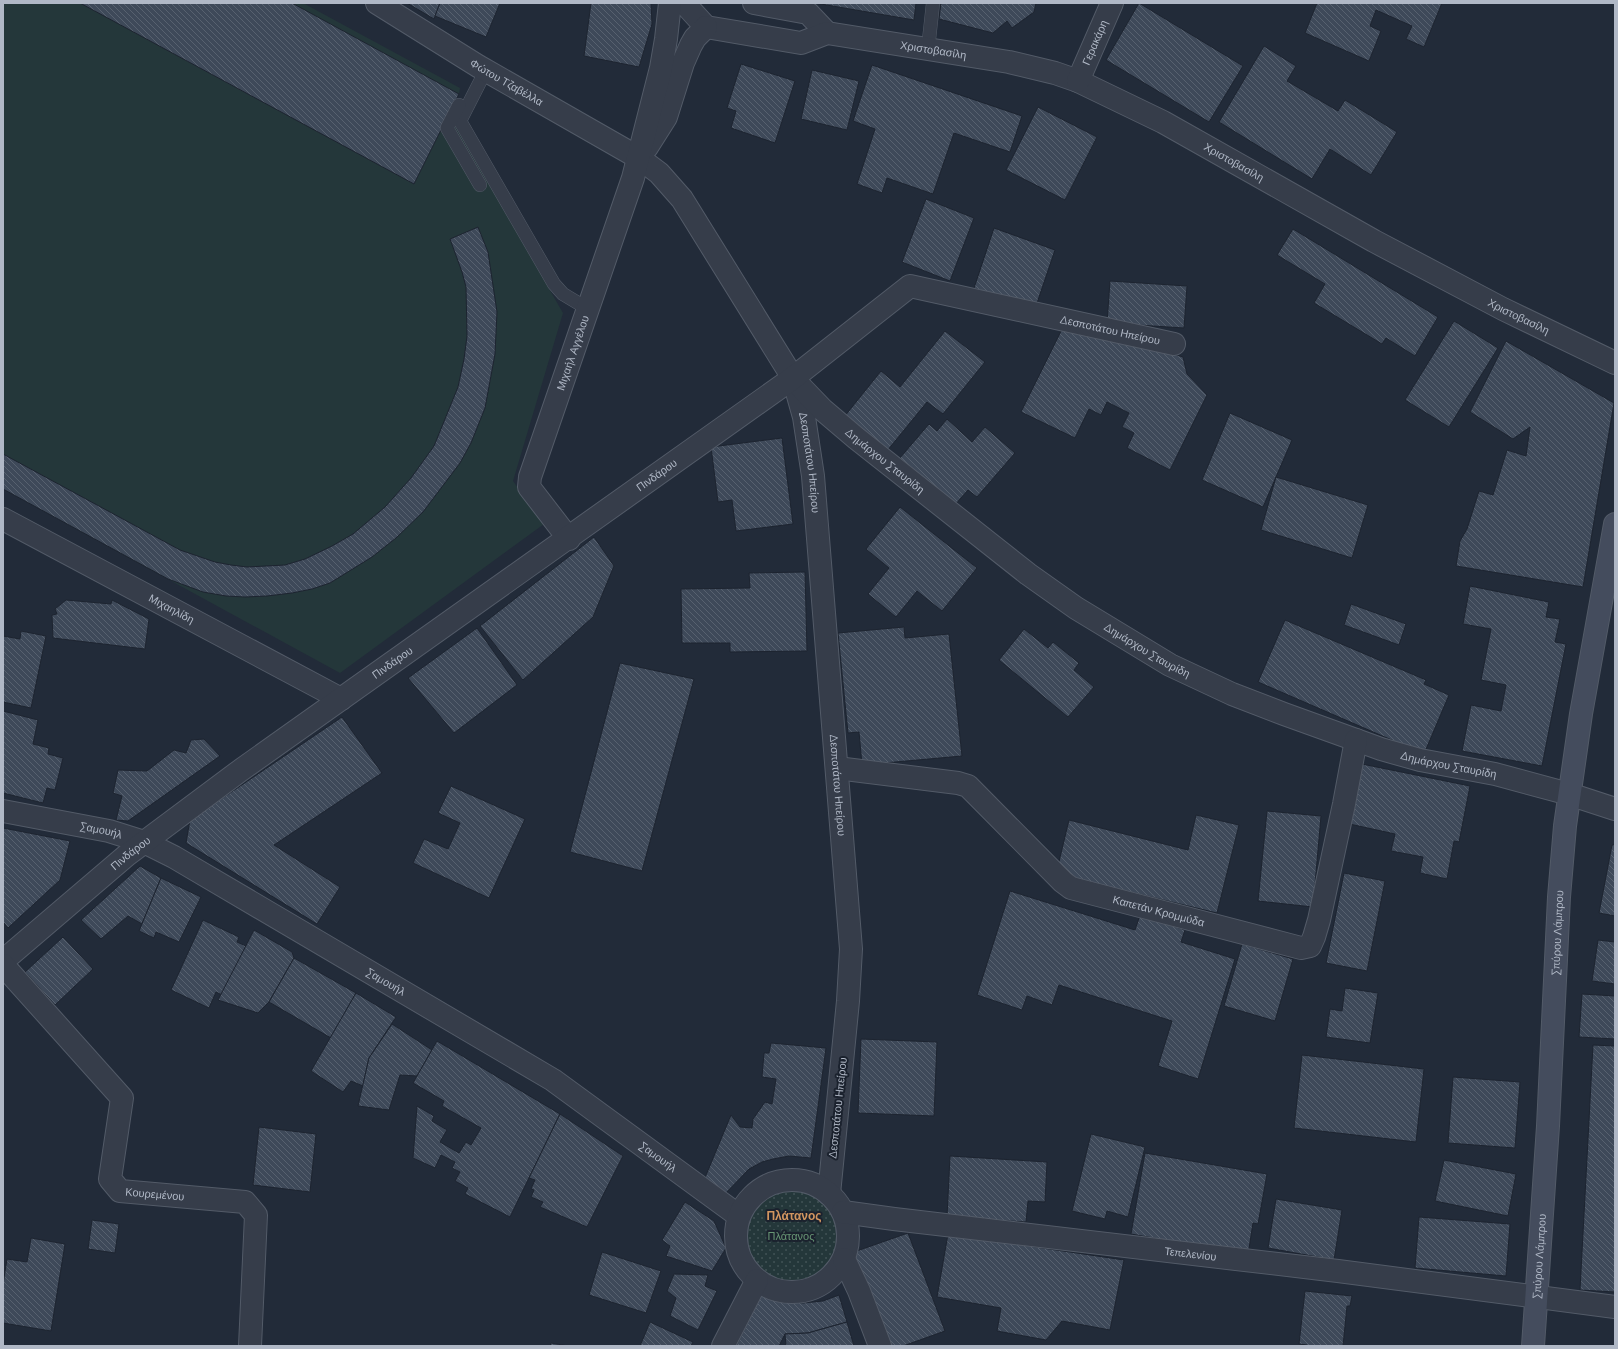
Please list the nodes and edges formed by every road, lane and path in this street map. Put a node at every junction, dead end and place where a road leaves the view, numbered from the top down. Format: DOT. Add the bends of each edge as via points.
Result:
graph roads {
  1 [pos="376,3"];
  2 [pos="670,3"];
  3 [pos="684,3"];
  4 [pos="754,3"];
  5 [pos="932,3"];
  6 [pos="1112,3"];
  7 [pos="706,27"];
  8 [pos="827,33"];
  9 [pos="928,48"];
  10 [pos="482,68"];
  11 [pos="1078,81"];
  12 [pos="639,158"];
  13 [pos="480,185"];
  14 [pos="588,309"];
  15 [pos="1174,344"];
  16 [pos="1615,362"];
  17 [pos="793,378"];
  18 [pos="3,519"];
  19 [pos="1615,524"];
  20 [pos="569,538"];
  21 [pos="341,699"];
  22 [pos="1356,740"];
  23 [pos="837,768"];
  24 [pos="1569,794"];
  25 [pos="1615,809"];
  26 [pos="3,811"];
  27 [pos="144,842"];
  28 [pos="3,960"];
  29 [pos="3,965"];
  30 [pos="829,1194"];
  31 [pos="843,1212"];
  32 [pos="739,1216"];
  33 [pos="844,1259"];
  34 [pos="757,1280"];
  35 [pos="1538,1297"];
  36 [pos="1615,1307"];
  37 [pos="250,1346"];
  38 [pos="723,1346"];
  39 [pos="880,1346"];
  40 [pos="1534,1346"];
  1 -- 10 [label="street, Φώτου Τζαβέλλα"];
  2 -- 12 [label="street, Μιχαήλ Αγγέλου" via="661,68"];
  3 -- 7 [label="street"];
  4 -- 8 [label="street" via="808,12"];
  5 -- 9 [label="lane"];
  6 -- 11 [label="street, Γερακάρη"];
  7 -- 8 [label="street, Χριστοβασίλη" via="801,43"];
  7 -- 12 [label="street, Μιχαήλ Αγγέλου" via="695,38 683,63 666,117"];
  8 -- 9 [label="street, Χριστοβασίλη"];
  9 -- 11 [label="street, Χριστοβασίλη" via="1032,67"];
  10 -- 12 [label="street, Φώτου Τζαβέλλα"];
  10 -- 13 [label="lane" via="447,128"];
  10 -- 14 [label="lane" via="460,121 554,284 563,294"];
  11 -- 16 [label="street, Χριστοβασίλη" via="1163,122 1374,241 1503,309"];
  12 -- 14 [label="street, Μιχαήλ Αγγέλου"];
  12 -- 17 [label="street, Δεσποτάτου Ηπείρου" via="659,173 682,199"];
  14 -- 20 [label="street, Μιχαήλ Αγγέλου" via="530,477 529,487"];
  15 -- 17 [label="street, Δεσποτάτου Ηπείρου" via="910,286"];
  17 -- 20 [label="street, Πινδάρου"];
  17 -- 22 [label="street, Δημάρχου Σταυρίδη" via="823,410 856,438 997,551 1076,608 1189,674 1232,694"];
  17 -- 23 [label="street, Δεσποτάτου Ηπείρου" via="804,417 813,476"];
  18 -- 21 [label="street, Μιχαηλίδη"];
  19 -- 24 [label="main road, Σπύρου Λάμπρου"];
  20 -- 21 [label="street, Πινδάρου"];
  21 -- 27 [label="street, Πινδάρου"];
  22 -- 23 [label="street, Καπετάν Κρομμύδα" via="1319,920 1310,946 1301,948 1071,888 968,786"];
  22 -- 24 [label="street, Δημάρχου Σταυρίδη" via="1405,756 1495,774"];
  23 -- 30 [label="street, Δεσποτάτου Ηπείρου" via="851,949"];
  24 -- 25 [label="street, Δημάρχου Σταυρίδη"];
  24 -- 35 [label="main road, Σπύρου Λάμπρου" via="1560,897"];
  26 -- 27 [label="street, Σαμουήλ" via="109,831"];
  27 -- 28 [label="street, Πινδάρου"];
  27 -- 32 [label="street, Σαμουήλ" via="174,857 552,1080"];
  29 -- 37 [label="street, Κουρεμένου" via="122,1098 110,1179 120,1191 246,1202 256,1215"];
  30 -- 31 [label="street"];
  30 -- 32 [label="street" via="810,1182 789,1179 778,1181 749,1198"];
  31 -- 33 [label="street" via="848,1226"];
  31 -- 35 [label="street, Τεπελενίου"];
  32 -- 34 [label="street" via="736,1230 738,1252"];
  33 -- 34 [label="street" via="830,1277 811,1289 788,1292 777,1290"];
  33 -- 39 [label="street"];
  34 -- 38 [label="street"];
  35 -- 36 [label="street, Τεπελενίου"];
  35 -- 40 [label="main road, Σπύρου Λάμπρου"];
}
